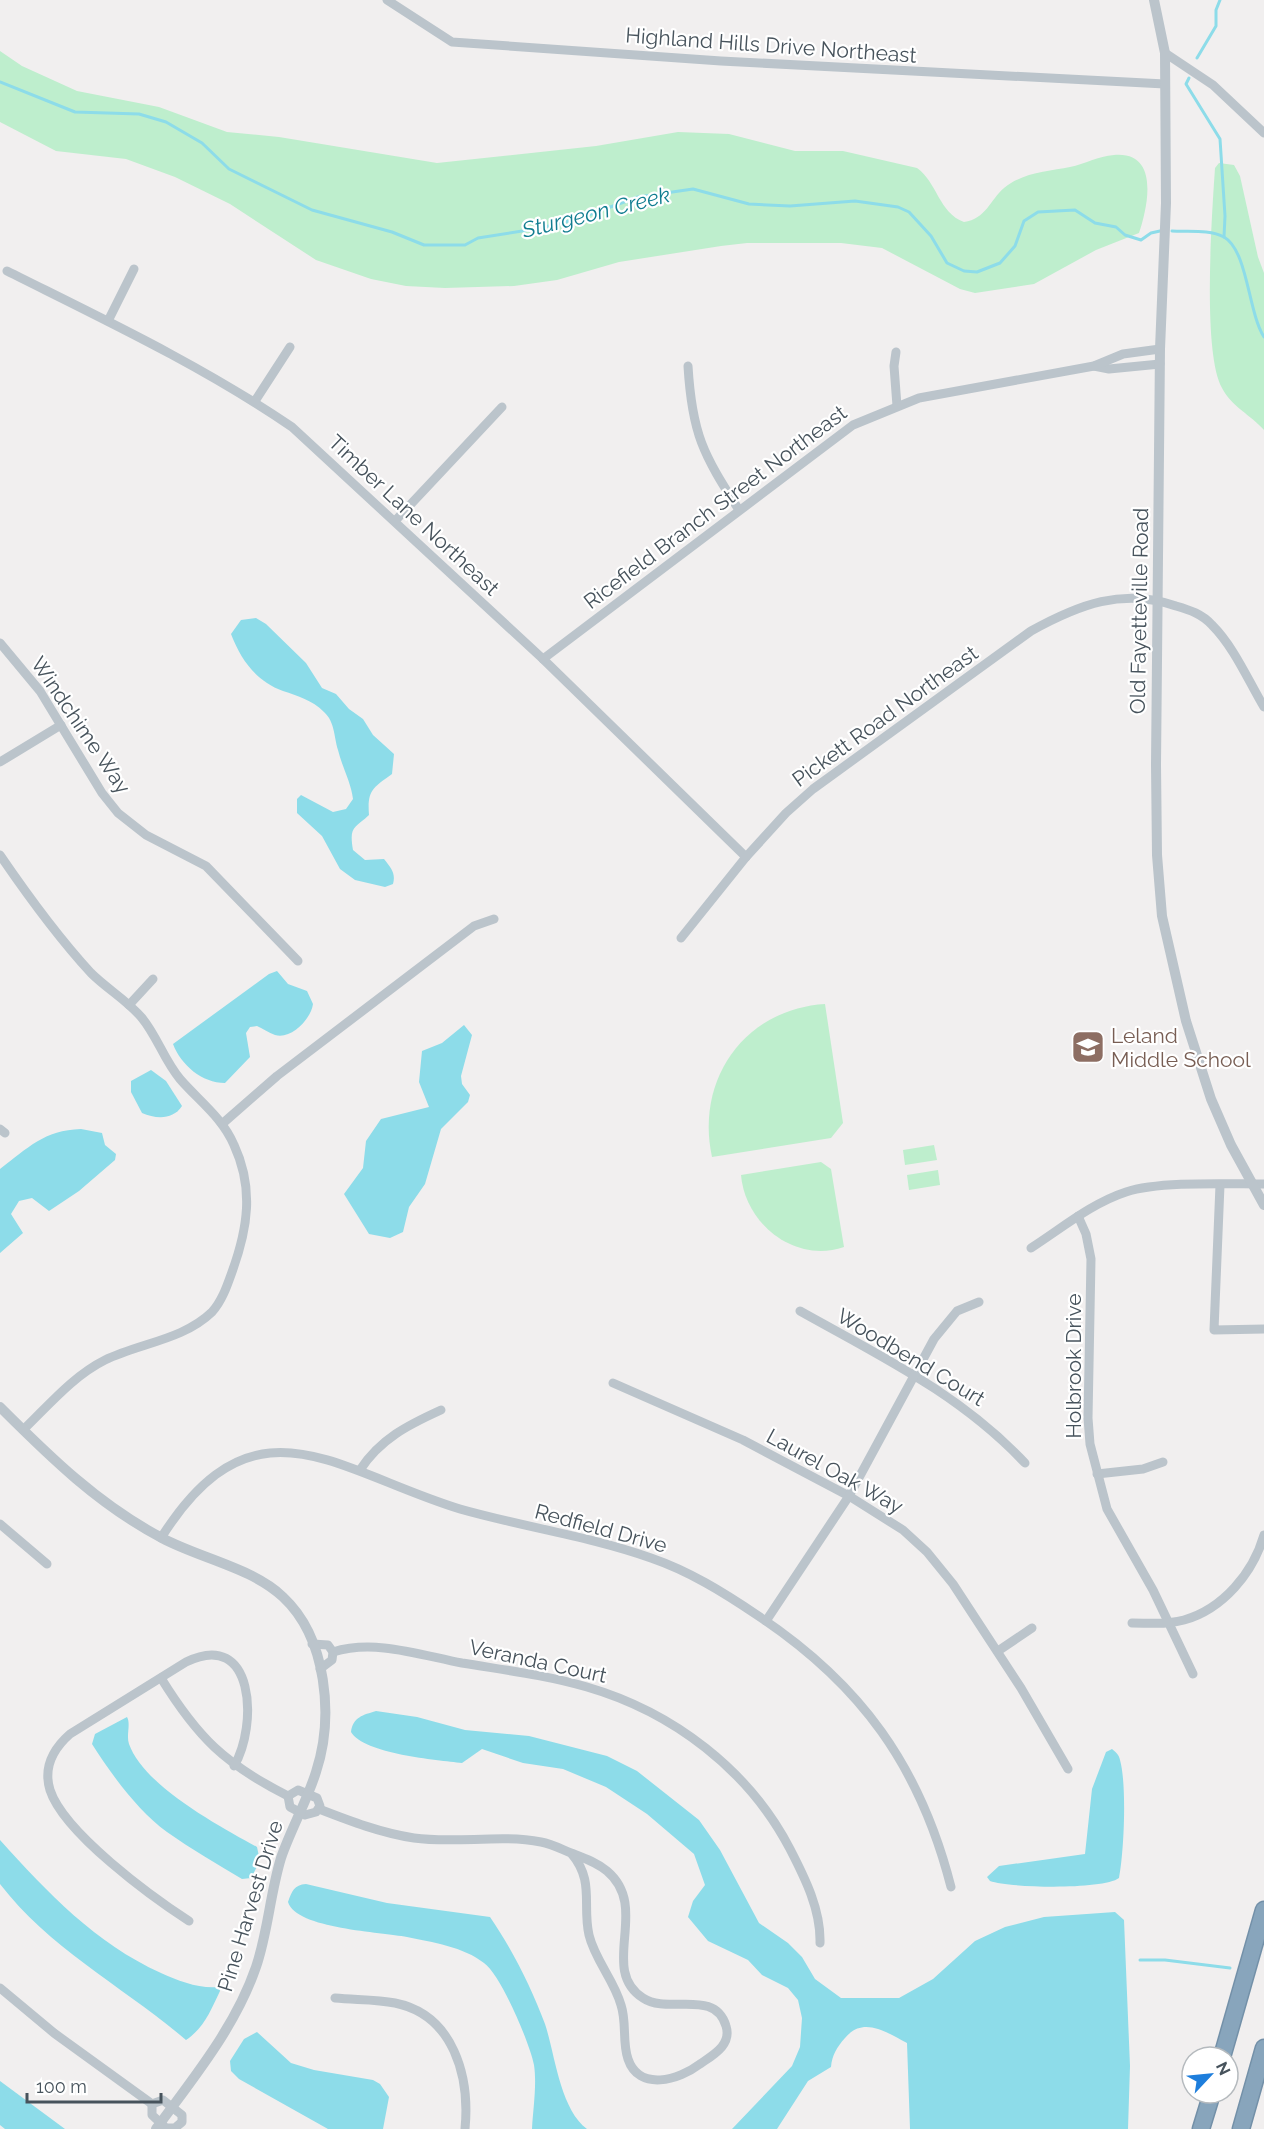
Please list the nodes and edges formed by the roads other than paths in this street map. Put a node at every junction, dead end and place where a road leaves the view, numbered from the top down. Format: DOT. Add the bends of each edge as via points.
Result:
graph roads {
  1 [pos="387,0"];
  2 [pos="1154,0"];
  3 [pos="1165,53"];
  4 [pos="1165,84"];
  5 [pos="1264,133"];
  6 [pos="134,269"];
  7 [pos="7,271"];
  8 [pos="108,321"];
  9 [pos="290,346"];
  10 [pos="1160,349"];
  11 [pos="896,352"];
  12 [pos="1160,364"];
  13 [pos="687,366"];
  14 [pos="1094,366"];
  15 [pos="255,401"];
  16 [pos="897,406"];
  17 [pos="502,407"];
  18 [pos="739,510"];
  19 [pos="395,521"];
  20 [pos="1158,599"];
  21 [pos="0,643"];
  22 [pos="543,659"];
  23 [pos="1264,707"];
  24 [pos="61,725"];
  25 [pos="0,762"];
  26 [pos="0,855"];
  27 [pos="746,856"];
  28 [pos="494,919"];
  29 [pos="681,938"];
  30 [pos="298,961"];
  31 [pos="153,979"];
  32 [pos="129,1005"];
  33 [pos="222,1124"];
  34 [pos="1252,1184"];
  35 [pos="1264,1184"];
  36 [pos="1220,1185"];
  37 [pos="1264,1205"];
  38 [pos="1078,1216"];
  39 [pos="1031,1248"];
  40 [pos="979,1302"];
  41 [pos="800,1311"];
  42 [pos="1264,1329"];
  43 [pos="914,1374"];
  44 [pos="614,1383"];
  45 [pos="0,1407"];
  46 [pos="441,1410"];
  47 [pos="23,1430"];
  48 [pos="1163,1462"];
  49 [pos="1025,1463"];
  50 [pos="360,1470"];
  51 [pos="1097,1474"];
  52 [pos="849,1496"];
  53 [pos="0,1524"];
  54 [pos="1264,1535"];
  55 [pos="161,1538"];
  56 [pos="47,1564"];
  57 [pos="766,1621"];
  58 [pos="1132,1623"];
  59 [pos="1170,1623"];
  60 [pos="1032,1628"];
  61 [pos="312,1644"];
  62 [pos="998,1651"];
  63 [pos="333,1652"];
  64 [pos="320,1669"];
  65 [pos="1193,1674"];
  66 [pos="161,1678"];
  67 [pos="234,1766"];
  68 [pos="1068,1768"];
  69 [pos="308,1792"];
  70 [pos="288,1796"];
  71 [pos="319,1809"];
  72 [pos="299,1814"];
  73 [pos="572,1853"];
  74 [pos="951,1887"];
  75 [pos="1264,1910"];
  76 [pos="189,1920"];
  77 [pos="820,1943"];
  78 [pos="0,1988"];
  79 [pos="335,1998"];
  80 [pos="1225,2045"];
  81 [pos="1264,2048"];
  82 [pos="152,2104"];
  83 [pos="1208,2105"];
  84 [pos="173,2106"];
  85 [pos="158,2126"];
  86 [pos="184,2127"];
  87 [pos="465,2129"];
  88 [pos="1201,2129"];
  89 [pos="1241,2129"];
  1 -- 4 [label="street, Highland Hills Drive Northeast" via="452,42 733,62"];
  2 -- 3 [label="street, Old Fayetteville Road"];
  3 -- 4 [label="street, Old Fayetteville Road"];
  3 -- 5 [label="street" via="1213,85"];
  4 -- 10 [label="street, Old Fayetteville Road" via="1166,203"];
  6 -- 8 [label="street"];
  7 -- 8 [label="street, Timber Lane Northeast"];
  8 -- 15 [label="street, Timber Lane Northeast"];
  9 -- 15 [label="street"];
  10 -- 12 [label="street, Old Fayetteville Road"];
  10 -- 14 [label="street, Ricefield Branch Street Northeast" via="1123,354"];
  11 -- 16 [label="street"];
  12 -- 14 [label="street, Ricefield Branch Street Northeast" via="1109,369"];
  12 -- 20 [label="street, Old Fayetteville Road"];
  13 -- 18 [label="street" via="693,422 700,444"];
  14 -- 16 [label="street, Ricefield Branch Street Northeast" via="952,391"];
  15 -- 19 [label="street, Timber Lane Northeast" via="292,427"];
  16 -- 18 [label="street, Ricefield Branch Street Northeast" via="834,436"];
  17 -- 19 [label="street"];
  18 -- 22 [label="street, Ricefield Branch Street Northeast"];
  19 -- 22 [label="street, Timber Lane Northeast"];
  20 -- 23 [label="street, Pickett Road Northeast" via="1192,611 1212,624"];
  20 -- 27 [label="street, Pickett Road Northeast" via="1139,596 1103,601 1056,617 1031,631 813,789"];
  20 -- 34 [label="street, Old Fayetteville Road" via="1157,855 1162,916 1199,1065 1227,1138"];
  21 -- 24 [label="street, Windchime Way" via="29,675"];
  22 -- 27 [label="street, Timber Lane Northeast"];
  24 -- 25 [label="street"];
  24 -- 30 [label="street, Windchime Way" via="118,813 146,835 206,866"];
  26 -- 32 [label="street" via="17,883 86,967"];
  27 -- 29 [label="street, Pickett Road Northeast"];
  28 -- 33 [label="street" via="474,926 277,1076"];
  31 -- 32 [label="street"];
  32 -- 33 [label="street" via="149,1027 180,1079"];
  33 -- 47 [label="street" via="243,1170 248,1209 242,1245 219,1303 183,1331 115,1356 87,1371"];
  34 -- 35 [label="street"];
  34 -- 36 [label="street"];
  34 -- 37 [label="street, Old Fayetteville Road"];
  36 -- 38 [label="street" via="1145,1187 1125,1192"];
  36 -- 42 [label="street" via="1214,1330"];
  38 -- 39 [label="street"];
  38 -- 51 [label="street, Holbrook Drive" via="1091,1258 1088,1418"];
  40 -- 43 [label="street" via="963,1307 950,1318"];
  41 -- 43 [label="street, Woodbend Court"];
  43 -- 49 [label="street, Woodbend Court" via="978,1417"];
  43 -- 52 [label="street"];
  44 -- 52 [label="street, Laurel Oak Way" via="711,1424"];
  45 -- 47 [label="street, Pine Harvest Drive"];
  46 -- 50 [label="street" via="386,1439"];
  47 -- 55 [label="street, Pine Harvest Drive" via="86,1488"];
  48 -- 51 [label="street" via="1143,1469"];
  50 -- 55 [label="street, Redfield Drive" via="303,1453 281,1452 244,1460 198,1489"];
  50 -- 57 [label="street, Redfield Drive" via="479,1514 652,1558 709,1584"];
  51 -- 59 [label="street, Holbrook Drive" via="1107,1509"];
  52 -- 57 [label="street"];
  52 -- 62 [label="street, Laurel Oak Way" via="903,1530 927,1552"];
  53 -- 56 [label="street"];
  54 -- 59 [label="street" via="1258,1556 1229,1593 1186,1620"];
  55 -- 61 [label="street, Pine Harvest Drive" via="267,1584 297,1613"];
  57 -- 74 [label="street, Redfield Drive" via="826,1668 882,1730 927,1812"];
  58 -- 59 [label="street"];
  59 -- 65 [label="street, Holbrook Drive"];
  60 -- 62 [label="street"];
  61 -- 63 [label="street" via="324,1643"];
  61 -- 64 [label="street, Pine Harvest Drive"];
  62 -- 68 [label="street, Laurel Oak Way"];
  63 -- 64 [label="street" via="332,1660"];
  63 -- 77 [label="street, Veranda Court" via="368,1645 557,1680 617,1697 673,1724 725,1764 772,1819 805,1880 819,1923"];
  64 -- 69 [label="street, Pine Harvest Drive" via="324,1733"];
  66 -- 67 [label="street" via="194,1728"];
  66 -- 67 [label="street" via="200,1655 219,1656 236,1666 245,1685 249,1718 245,1743"];
  66 -- 76 [label="street" via="63,1740 50,1760 49,1782 59,1807 100,1852 146,1892"];
  67 -- 70 [label="street"];
  69 -- 70 [label="street" via="298,1790"];
  69 -- 71 [label="street" via="317,1798"];
  69 -- 72 [label="street, Pine Harvest Drive"];
  70 -- 72 [label="street" via="290,1808"];
  71 -- 72 [label="street" via="311,1815"];
  71 -- 73 [label="street" via="402,1836 447,1841 532,1841"];
  72 -- 84 [label="street, Pine Harvest Drive" via="282,1856 262,1947 244,1996 222,2036"];
  73 -- 73 [label="street" via="587,1883 591,1941 621,2004 630,2064 637,2074 653,2080 687,2073 723,2046 727,2030 723,2020 700,2004 660,2005 635,1992 624,1969 627,1910 621,1889 601,1867"];
  75 -- 80 [label="highway"];
  78 -- 82 [label="street" via="54,2033"];
  79 -- 87 [label="street" via="405,2006 424,2015 441,2030 454,2049 463,2074"];
  81 -- 89 [label="highway"];
  82 -- 84 [label="street" via="163,2100"];
  82 -- 85 [label="street"];
  83 -- 88 [label="highway"];
  84 -- 85 [label="street, Pine Harvest Drive"];
  84 -- 86 [label="street" via="182,2115"];
  85 -- 86 [label="street"];
}
